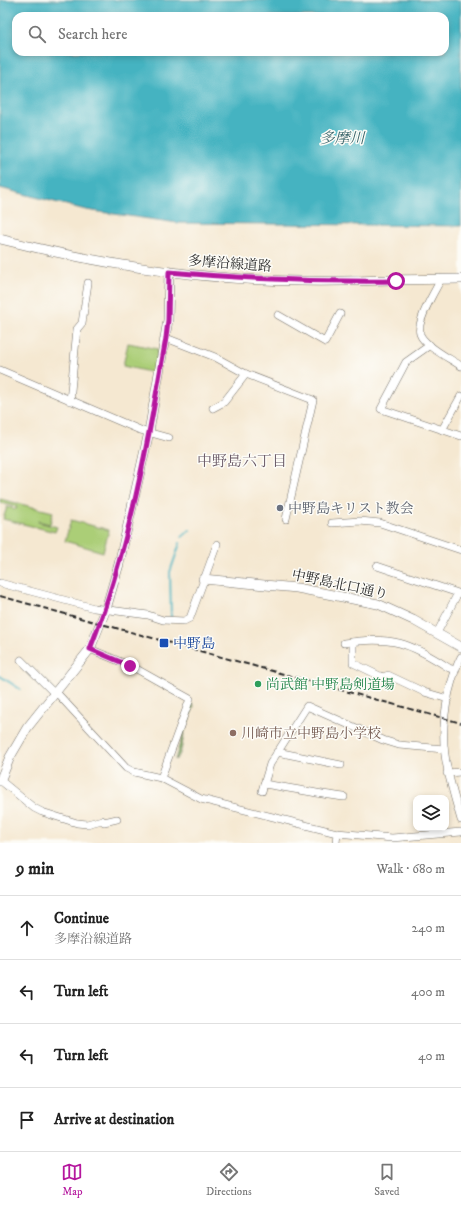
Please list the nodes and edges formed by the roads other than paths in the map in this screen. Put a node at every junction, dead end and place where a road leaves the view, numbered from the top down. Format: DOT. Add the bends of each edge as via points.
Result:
graph roads {
  1 [pos="0,239"];
  2 [pos="169,272"];
  3 [pos="441,279"];
  4 [pos="461,279"];
  5 [pos="88,283"];
  6 [pos="340,314"];
  7 [pos="278,315"];
  8 [pos="166,338"];
  9 [pos="430,345"];
  10 [pos="461,366"];
  11 [pos="0,370"];
  12 [pos="246,374"];
  13 [pos="461,396"];
  14 [pos="70,401"];
  15 [pos="213,408"];
  16 [pos="442,430"];
  17 [pos="149,432"];
  18 [pos="461,436"];
  19 [pos="169,438"];
  20 [pos="286,519"];
  21 [pos="332,523"];
  22 [pos="217,544"];
  23 [pos="461,550"];
  24 [pos="377,566"];
  25 [pos="203,579"];
  26 [pos="0,583"];
  27 [pos="106,609"];
  28 [pos="438,633"];
  29 [pos="353,642"];
  30 [pos="344,644"];
  31 [pos="461,647"];
  32 [pos="90,649"];
  33 [pos="461,657"];
  34 [pos="21,660"];
  35 [pos="455,670"];
  36 [pos="55,693"];
  37 [pos="448,699"];
  38 [pos="444,749"];
  39 [pos="277,752"];
  40 [pos="341,765"];
  41 [pos="447,772"];
  42 [pos="461,772"];
  43 [pos="161,778"];
  44 [pos="0,780"];
  45 [pos="344,797"];
  46 [pos="117,819"];
  47 [pos="461,820"];
  48 [pos="461,832"];
  49 [pos="337,833"];
  50 [pos="336,843"];
  1 -- 2 [label="street, 多摩沿線道路" via="74,257 143,270"];
  2 -- 3 [label="street, 多摩沿線道路" via="299,281"];
  2 -- 8 [label="street"];
  3 -- 4 [label="street, 多摩沿線道路"];
  3 -- 9 [label="street" via="419,327 420,335"];
  5 -- 14 [label="street" via="82,323 77,329"];
  6 -- 7 [label="street" via="325,342"];
  8 -- 12 [label="street" via="215,357"];
  8 -- 17 [label="street"];
  9 -- 10 [label="street"];
  9 -- 16 [label="street" via="403,366 381,409"];
  11 -- 14 [label="street"];
  12 -- 15 [label="street" via="224,402"];
  12 -- 20 [label="street" via="313,400"];
  13 -- 16 [label="street"];
  14 -- 17 [label="street"];
  16 -- 18 [label="street"];
  17 -- 19 [label="street"];
  17 -- 27 [label="street" via="119,564"];
  21 -- 23 [label="street" via="360,520 380,523"];
  22 -- 25 [label="street"];
  24 -- 28 [label="street" via="458,593"];
  25 -- 27 [label="street" via="190,618 184,621 163,620 148,615"];
  25 -- 28 [label="street, 中野島北口通り" via="297,588 378,604"];
  26 -- 27 [label="street"];
  27 -- 32 [label="street"];
  28 -- 31 [label="street, 中野島北口通り"];
  29 -- 30 [label="street"];
  29 -- 35 [label="street" via="377,640 406,645 425,652"];
  29 -- 37 [label="street" via="352,663 380,676 388,675 424,692"];
  32 -- 36 [label="street"];
  32 -- 43 [label="street" via="133,667 190,699"];
  33 -- 35 [label="street"];
  34 -- 36 [label="street"];
  35 -- 37 [label="street"];
  36 -- 43 [label="street" via="126,768"];
  36 -- 44 [label="street" via="17,742"];
  37 -- 38 [label="street" via="443,731"];
  38 -- 39 [label="street" via="383,740 307,706"];
  38 -- 41 [label="street"];
  39 -- 40 [label="street"];
  39 -- 45 [label="street" via="263,788 294,788 310,793"];
  41 -- 42 [label="street"];
  41 -- 47 [label="street"];
  43 -- 49 [label="street" via="201,800"];
  44 -- 46 [label="street" via="42,812 87,824"];
  48 -- 49 [label="street" via="392,838"];
  49 -- 50 [label="street"];
}
